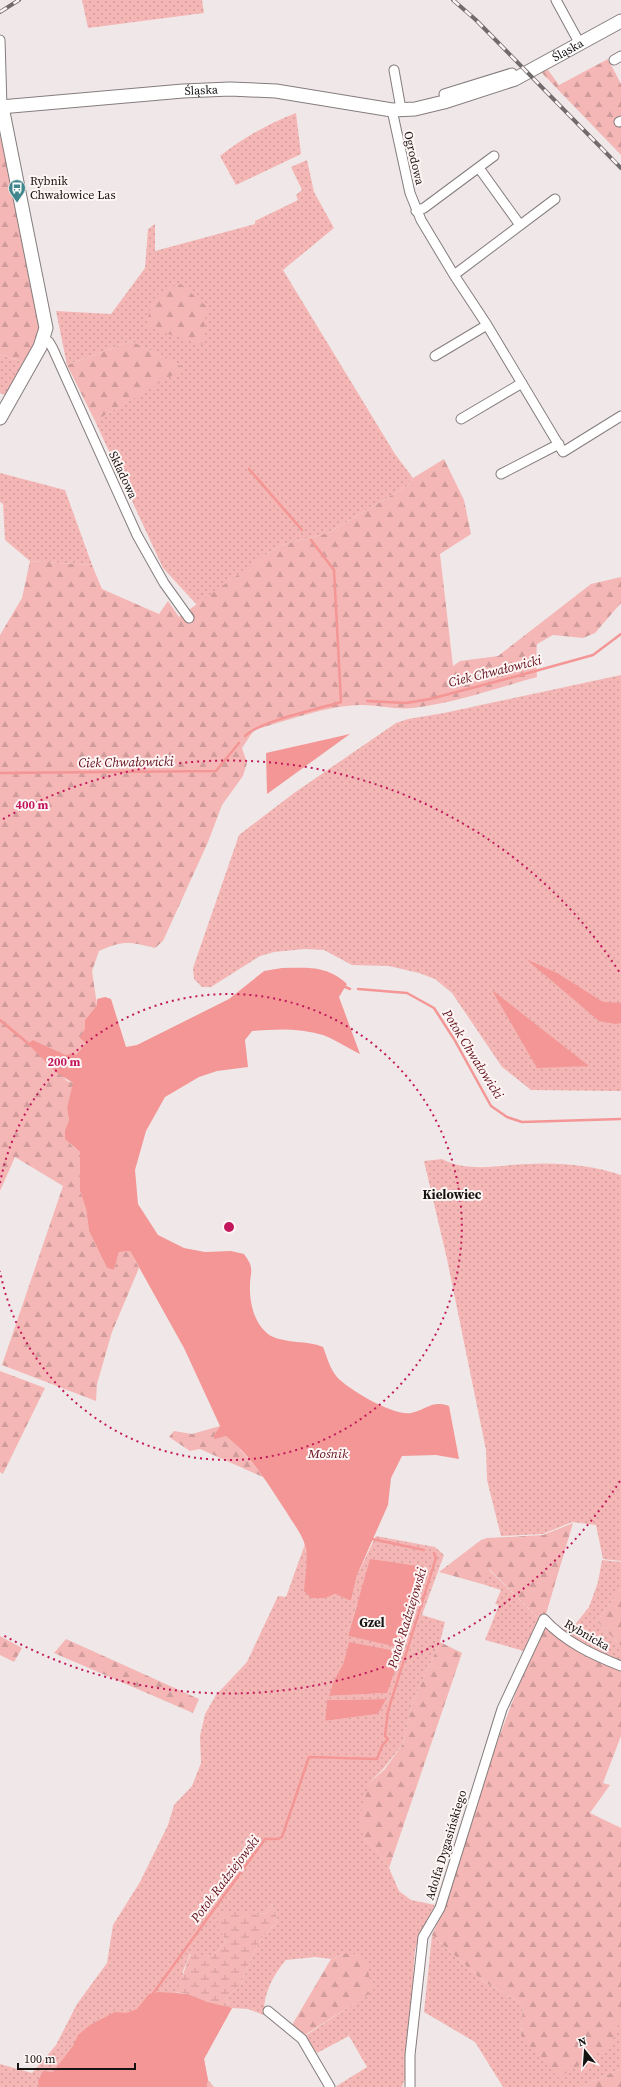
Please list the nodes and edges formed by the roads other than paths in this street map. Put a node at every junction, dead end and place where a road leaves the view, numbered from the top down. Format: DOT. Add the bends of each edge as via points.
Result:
graph roads {
  1 [pos="556,0"];
  2 [pos="621,21"];
  3 [pos="0,40"];
  4 [pos="580,44"];
  5 [pos="394,70"];
  6 [pos="515,79"];
  7 [pos="444,94"];
  8 [pos="1,107"];
  9 [pos="397,109"];
  10 [pos="494,156"];
  11 [pos="479,168"];
  12 [pos="555,199"];
  13 [pos="416,211"];
  14 [pos="520,224"];
  15 [pos="454,275"];
  16 [pos="487,325"];
  17 [pos="44,338"];
  18 [pos="435,356"];
  19 [pos="522,382"];
  20 [pos="621,416"];
  21 [pos="0,418"];
  22 [pos="461,419"];
  23 [pos="559,444"];
  24 [pos="502,474"];
  25 [pos="189,618"];
  26 [pos="544,1619"];
  27 [pos="621,1666"];
  28 [pos="268,2011"];
  29 [pos="330,2087"];
  30 [pos="410,2087"];
  1 -- 4 [label="street"];
  2 -- 4 [label="street, Śląska"];
  3 -- 8 [label="street"];
  4 -- 6 [label="street, Śląska"];
  5 -- 9 [label="street"];
  6 -- 7 [label="street" via="512,73"];
  6 -- 9 [label="street, Śląska" via="436,105"];
  8 -- 9 [label="street, Śląska" via="177,91 235,89 276,91"];
  8 -- 17 [label="street" via="44,314"];
  9 -- 13 [label="street, Ogrodowa" via="407,182"];
  10 -- 11 [label="street"];
  11 -- 13 [label="street" via="424,208"];
  11 -- 14 [label="street"];
  12 -- 14 [label="street"];
  13 -- 15 [label="street, Ogrodowa"];
  14 -- 15 [label="street"];
  15 -- 16 [label="street, Ogrodowa"];
  16 -- 18 [label="street"];
  16 -- 19 [label="street, Ogrodowa"];
  17 -- 21 [label="street"];
  17 -- 25 [label="street, Składowa" via="53,349 153,566"];
  19 -- 22 [label="street"];
  19 -- 23 [label="street, Ogrodowa"];
  20 -- 23 [label="street" via="563,452"];
  23 -- 24 [label="street"];
  26 -- 27 [label="street, Rybnicka" via="564,1638 600,1658"];
  26 -- 30 [label="street, Adolfa Dygasińskiego" via="502,1709 440,1908 423,1937 410,2055"];
  28 -- 29 [label="street" via="302,2039"];
}
